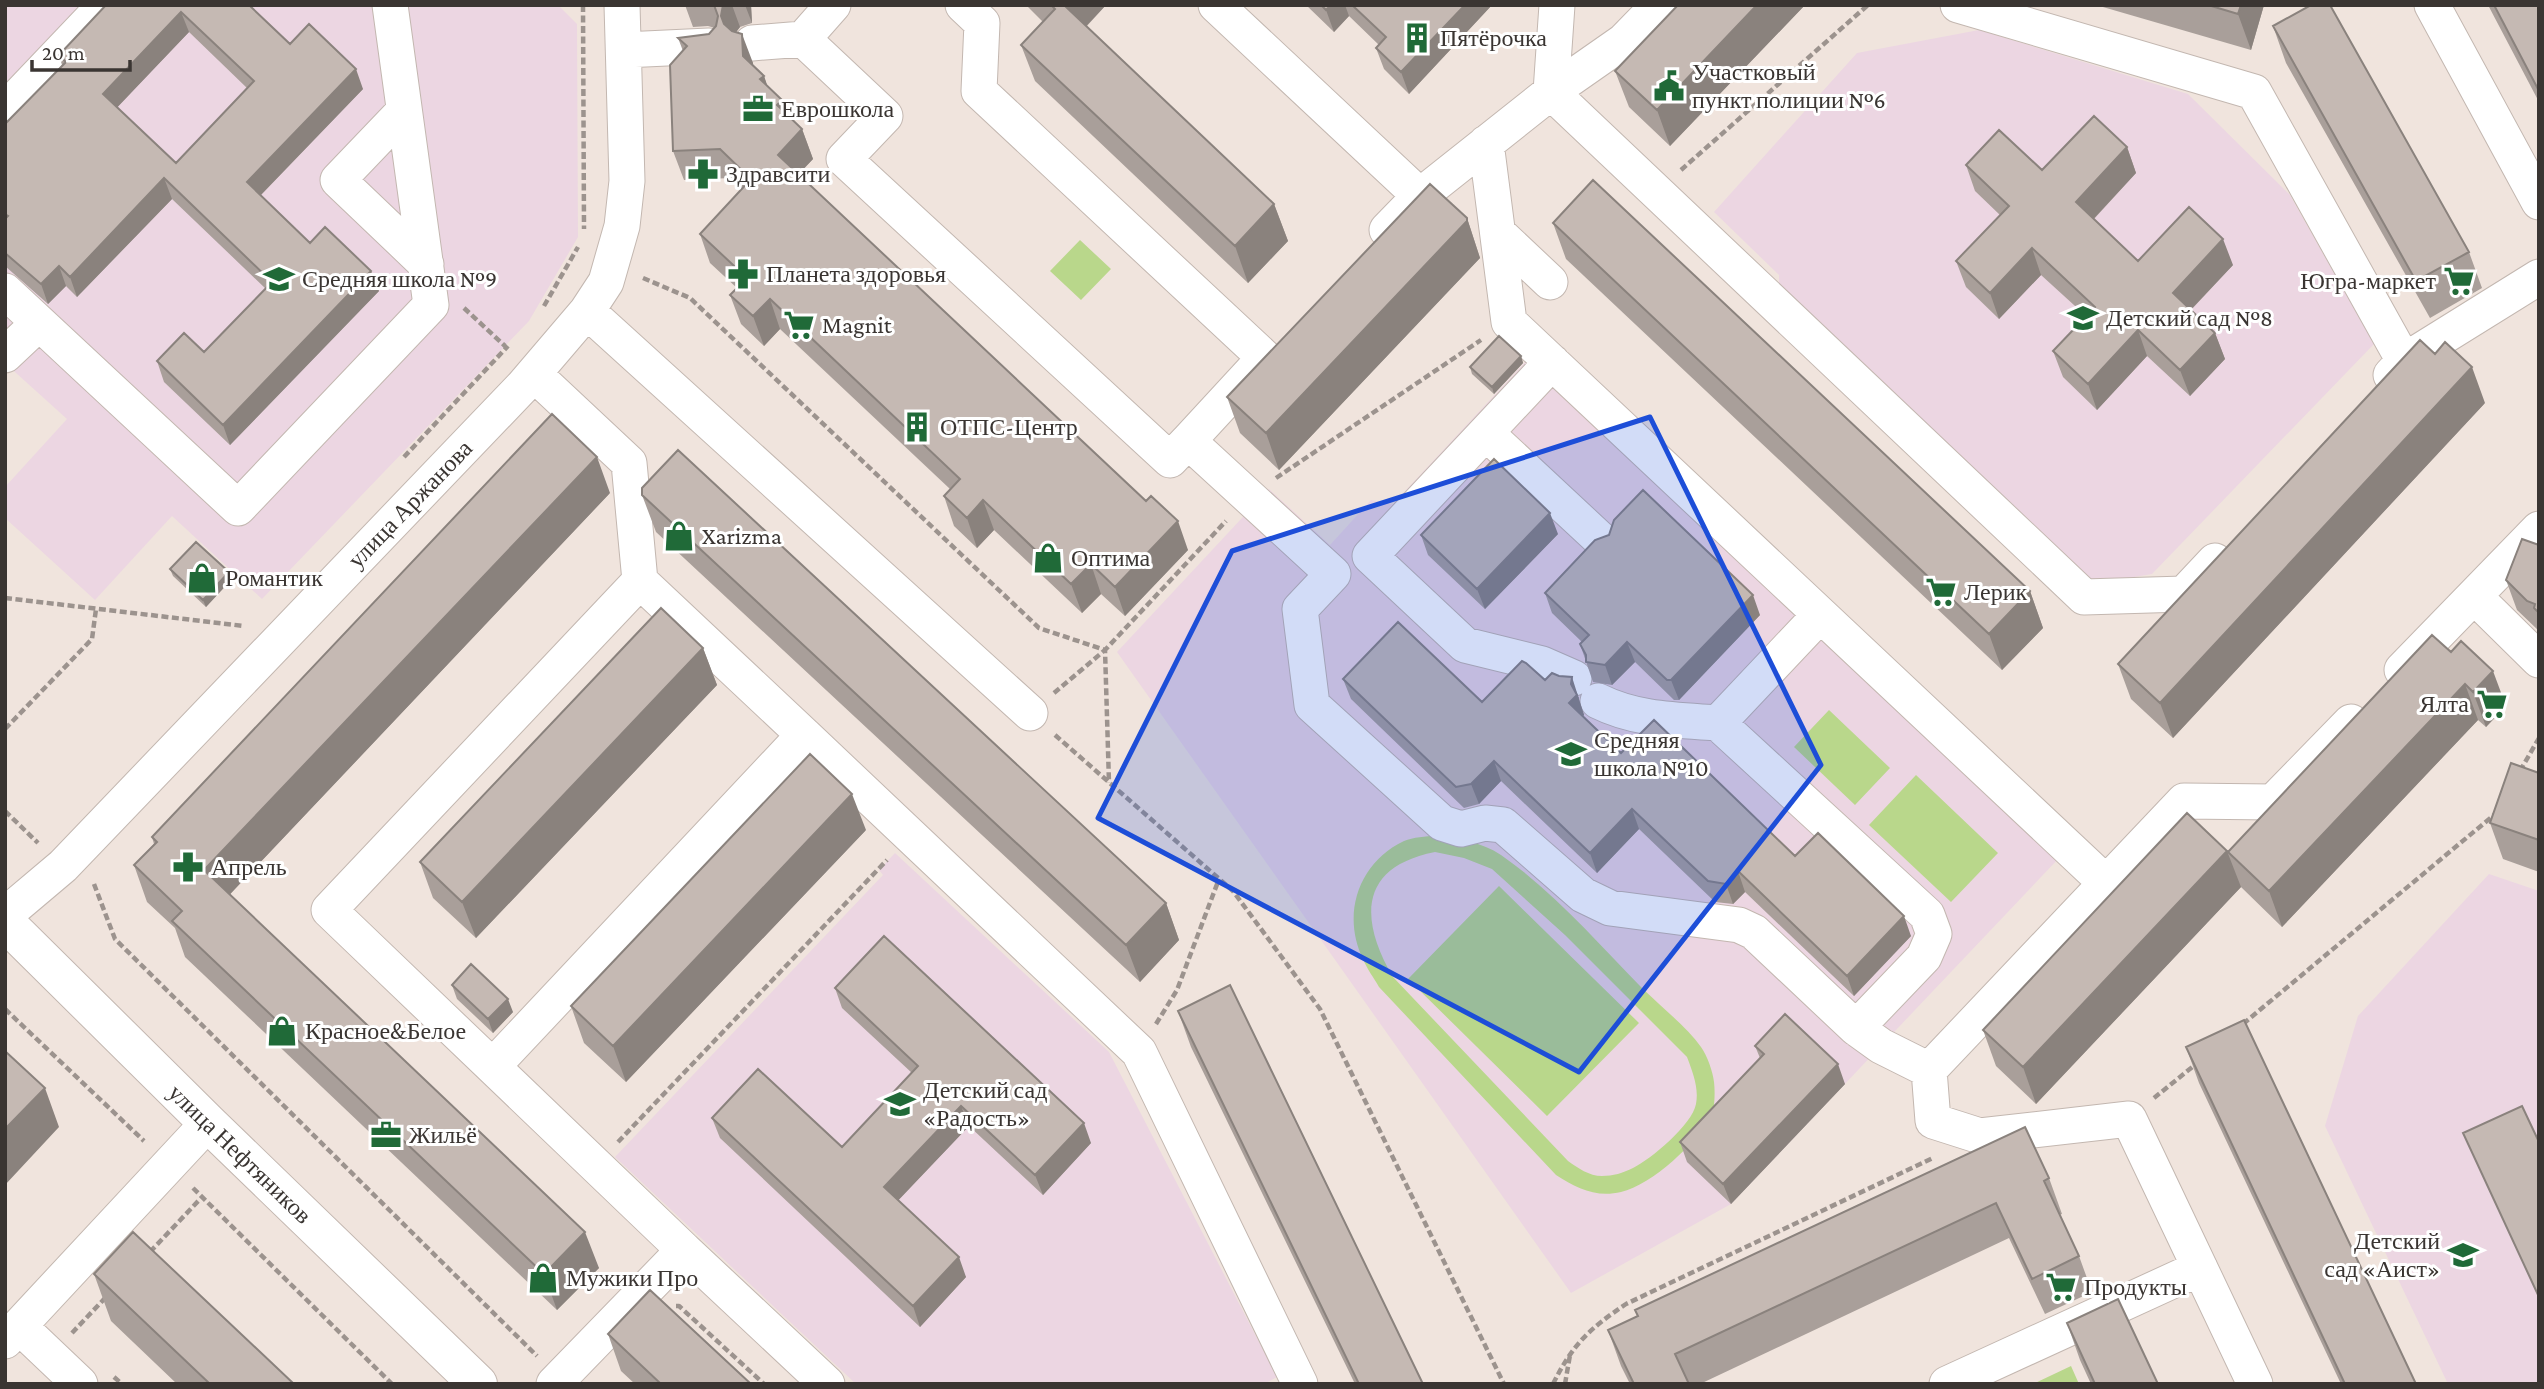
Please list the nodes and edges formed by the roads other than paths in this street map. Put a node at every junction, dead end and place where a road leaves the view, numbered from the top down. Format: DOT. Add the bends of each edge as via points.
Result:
graph roads {
  1 [pos="106,5"];
  2 [pos="390,5"];
  3 [pos="622,5"];
  4 [pos="833,5"];
  5 [pos="963,5"];
  6 [pos="1216,5"];
  7 [pos="1557,5"];
  8 [pos="1659,5"];
  9 [pos="1958,5"];
  10 [pos="2432,5"];
  11 [pos="803,39"];
  12 [pos="752,43"];
  13 [pos="709,46"];
  14 [pos="624,50"];
  15 [pos="1551,92"];
  16 [pos="5,110"];
  17 [pos="404,111"];
  18 [pos="1486,143"];
  19 [pos="1419,196"];
  20 [pos="2539,202"];
  21 [pos="1498,233"];
  22 [pos="1362,257"];
  23 [pos="426,264"];
  24 [pos="2539,277"];
  25 [pos="1550,282"];
  26 [pos="5,291"];
  27 [pos="587,311"];
  28 [pos="39,323"];
  29 [pos="5,355"];
  30 [pos="2404,361"];
  31 [pos="1552,362"];
  32 [pos="534,373"];
  33 [pos="2366,401"];
  34 [pos="1486,433"];
  35 [pos="1188,441"];
  36 [pos="2539,529"];
  37 [pos="2241,533"];
  38 [pos="1602,541"];
  39 [pos="1370,556"];
  40 [pos="1333,574"];
  41 [pos="640,581"];
  42 [pos="2474,596"];
  43 [pos="1820,615"];
  44 [pos="2539,660"];
  45 [pos="1030,713"];
  46 [pos="1718,723"];
  47 [pos="804,735"];
  48 [pos="2106,883"];
  49 [pos="5,915"];
  50 [pos="5,922"];
  51 [pos="1856,1028"];
  52 [pos="493,1066"];
  53 [pos="1929,1070"];
  54 [pos="208,1123"];
  55 [pos="684,1250"];
  56 [pos="2200,1268"];
  57 [pos="12,1334"];
  58 [pos="557,1381"];
  59 [pos="80,1384"];
  60 [pos="478,1384"];
  61 [pos="827,1384"];
  62 [pos="1300,1384"];
  63 [pos="1947,1384"];
  64 [pos="2255,1384"];
  1 -- 16 [label="street"];
  2 -- 17 [label="street"];
  3 -- 14 [label="street, улица Аржанова"];
  4 -- 11 [label="street"];
  5 -- 35 [label="street" via="982,23 979,91 1275,348"];
  6 -- 19 [label="street"];
  7 -- 15 [label="street"];
  8 -- 15 [label="street" via="1624,41"];
  9 -- 30 [label="street" via="2254,92"];
  10 -- 20 [label="street"];
  11 -- 12 [label="street"];
  11 -- 35 [label="street" via="884,116 844,159 1170,460"];
  13 -- 14 [label="street"];
  14 -- 27 [label="street, улица Аржанова" via="627,181 622,226 606,282"];
  15 -- 18 [label="street"];
  15 -- 37 [label="street" via="2084,597 2184,594"];
  17 -- 23 [label="street"];
  17 -- 23 [label="street" via="338,180"];
  18 -- 19 [label="street"];
  18 -- 21 [label="street"];
  19 -- 22 [label="street"];
  21 -- 25 [label="street"];
  21 -- 31 [label="street" via="1509,321"];
  23 -- 28 [label="street" via="431,305 238,508"];
  24 -- 30 [label="street"];
  26 -- 28 [label="street"];
  27 -- 32 [label="street, улица Аржанова"];
  27 -- 45 [label="street"];
  28 -- 29 [label="street"];
  30 -- 33 [label="street"];
  31 -- 34 [label="street"];
  31 -- 43 [label="street"];
  32 -- 41 [label="street" via="629,463"];
  32 -- 49 [label="street, улица Аржанова" via="63,866"];
  34 -- 38 [label="street"];
  34 -- 39 [label="street"];
  35 -- 40 [label="street"];
  36 -- 42 [label="street"];
  39 -- 40 [label="street"];
  39 -- 46 [label="street" via="1465,645 1542,664 1619,711 1650,719"];
  40 -- 51 [label="street" via="1300,609 1312,705 1427,812 1442,823 1461,828 1503,825 1583,895 1610,908 1739,925 1754,932"];
  41 -- 47 [label="street"];
  41 -- 52 [label="street" via="329,910"];
  42 -- 44 [label="street"];
  42 -- 48 [label="street" via="2273,802 2184,801"];
  43 -- 46 [label="street"];
  43 -- 48 [label="street"];
  46 -- 51 [label="street" via="1927,915 1934,934 1924,957"];
  47 -- 52 [label="street"];
  47 -- 62 [label="street" via="1139,1052"];
  48 -- 53 [label="street"];
  50 -- 54 [label="main road, улица Нефтяников"];
  51 -- 53 [label="street"];
  52 -- 55 [label="street"];
  53 -- 56 [label="street" via="1933,1121 1980,1136 2129,1119"];
  54 -- 57 [label="street"];
  54 -- 60 [label="main road, улица Нефтяников"];
  55 -- 58 [label="street"];
  55 -- 61 [label="street"];
  56 -- 63 [label="street"];
  56 -- 64 [label="street"];
  57 -- 59 [label="street"];
}
